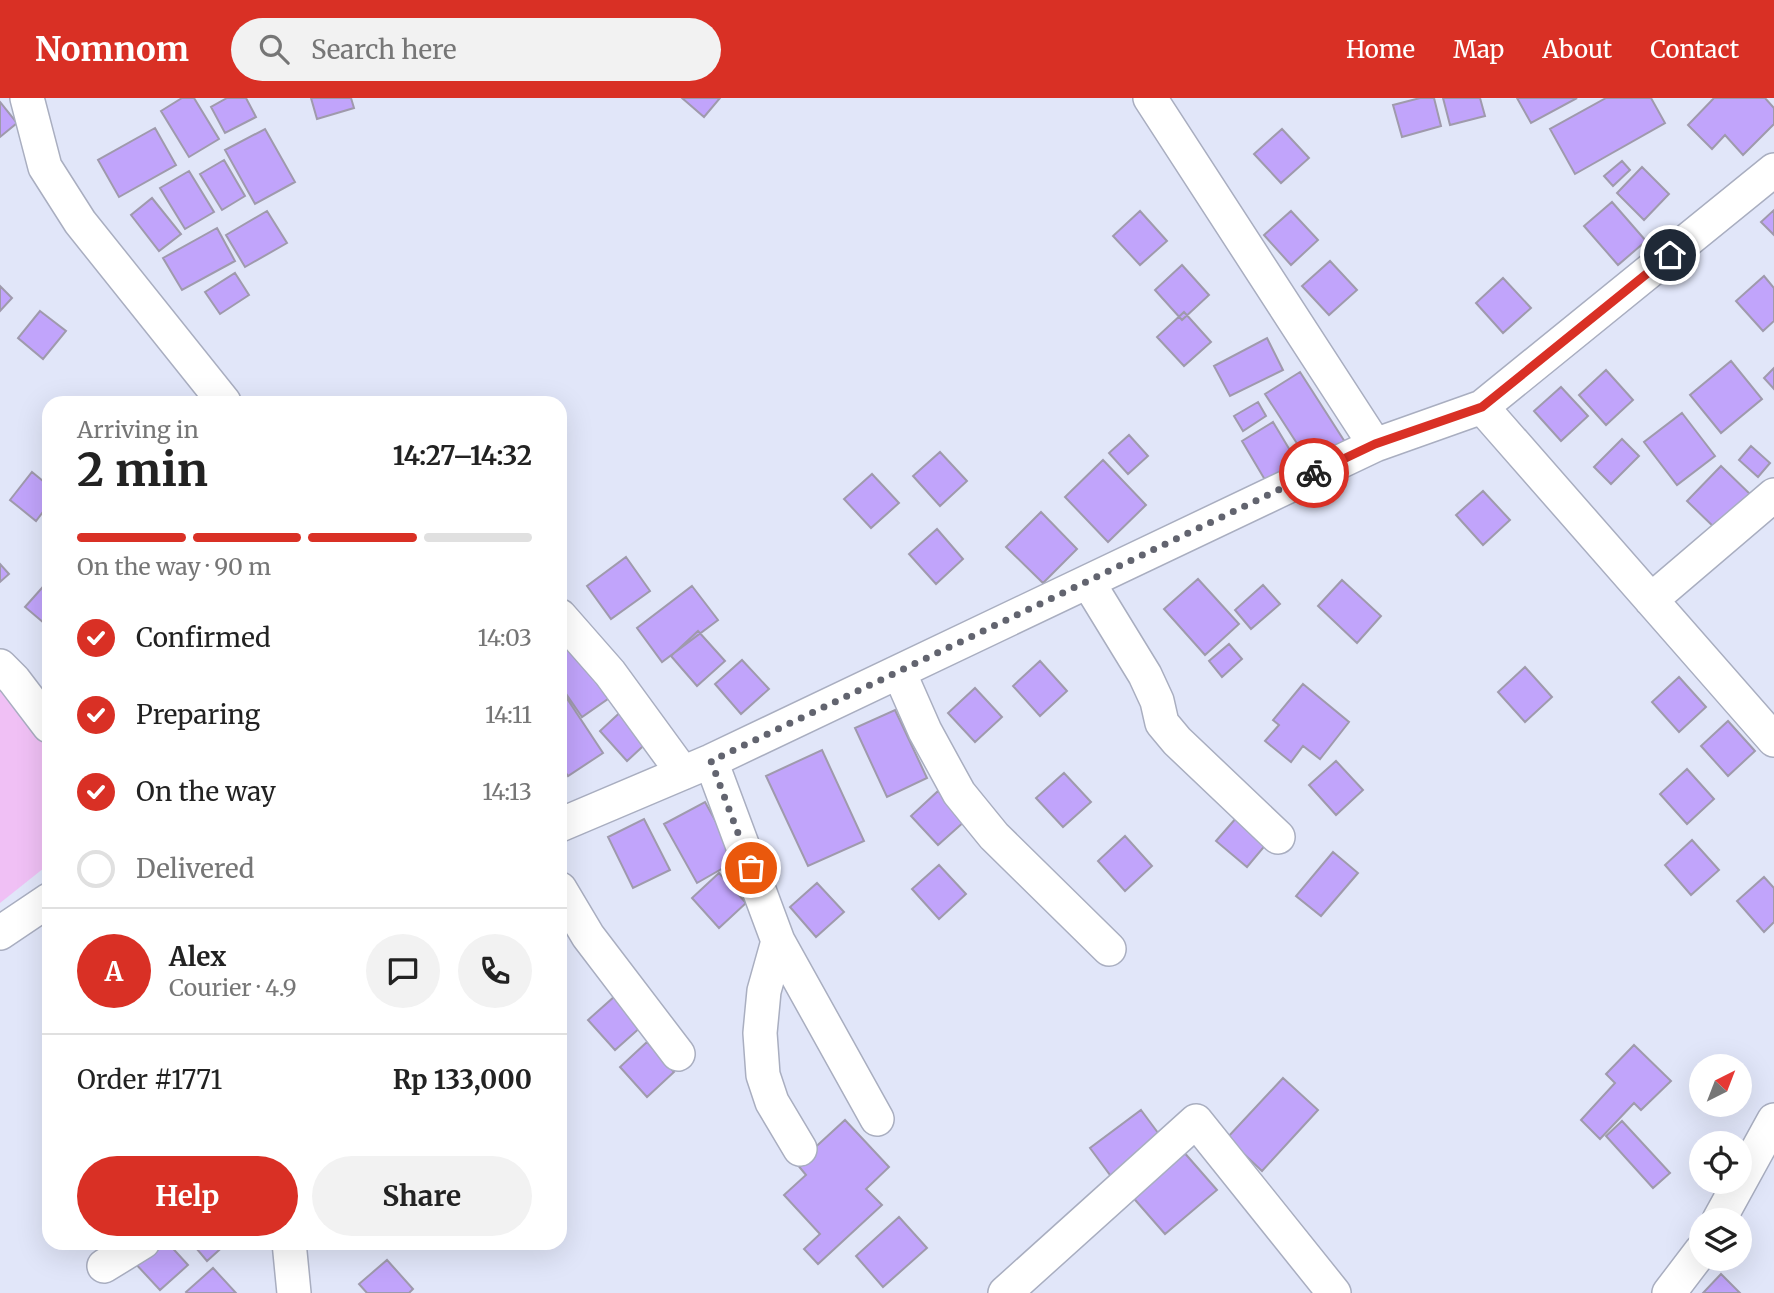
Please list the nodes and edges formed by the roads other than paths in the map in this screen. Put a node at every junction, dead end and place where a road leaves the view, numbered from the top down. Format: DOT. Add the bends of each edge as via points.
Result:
graph roads {
  1 [pos="27,98"];
  2 [pos="1150,98"];
  3 [pos="1774,170"];
  4 [pos="219,396"];
  5 [pos="1482,407"];
  6 [pos="1375,444"];
  7 [pos="1774,495"];
  8 [pos="1088,582"];
  9 [pos="1651,600"];
  10 [pos="567,624"];
  11 [pos="0,666"];
  12 [pos="899,672"];
  13 [pos="42,717"];
  14 [pos="1774,740"];
  15 [pos="697,767"];
  16 [pos="567,822"];
  17 [pos="1278,837"];
  18 [pos="567,900"];
  19 [pos="42,905"];
  20 [pos="0,933"];
  21 [pos="778,941"];
  22 [pos="1109,949"];
  23 [pos="678,1054"];
  24 [pos="877,1119"];
  25 [pos="1774,1120"];
  26 [pos="800,1149"];
  27 [pos="1726,1208"];
  28 [pos="130,1250"];
  29 [pos="290,1250"];
  30 [pos="104,1266"];
  31 [pos="1689,1267"];
  32 [pos="294,1293"];
  33 [pos="1005,1293"];
  34 [pos="1334,1293"];
  35 [pos="1669,1293"];
  1 -- 4 [label="street" via="45,167 80,222"];
  2 -- 6 [label="street"];
  3 -- 5 [label="street"];
  5 -- 6 [label="street"];
  5 -- 9 [label="street"];
  6 -- 8 [label="street"];
  7 -- 9 [label="street"];
  8 -- 12 [label="street"];
  8 -- 17 [label="street" via="1145,675 1162,723"];
  9 -- 14 [label="street"];
  10 -- 15 [label="street"];
  11 -- 13 [label="street"];
  12 -- 15 [label="street"];
  12 -- 22 [label="street" via="959,793 994,836"];
  15 -- 16 [label="street"];
  15 -- 21 [label="street"];
  18 -- 23 [label="street"];
  19 -- 20 [label="street"];
  21 -- 24 [label="street"];
  21 -- 26 [label="street" via="764,991 763,1075 772,1102"];
  25 -- 27 [label="street"];
  28 -- 30 [label="street"];
  29 -- 32 [label="street"];
  31 -- 35 [label="street"];
  33 -- 34 [label="street" via="1196,1121"];
}
